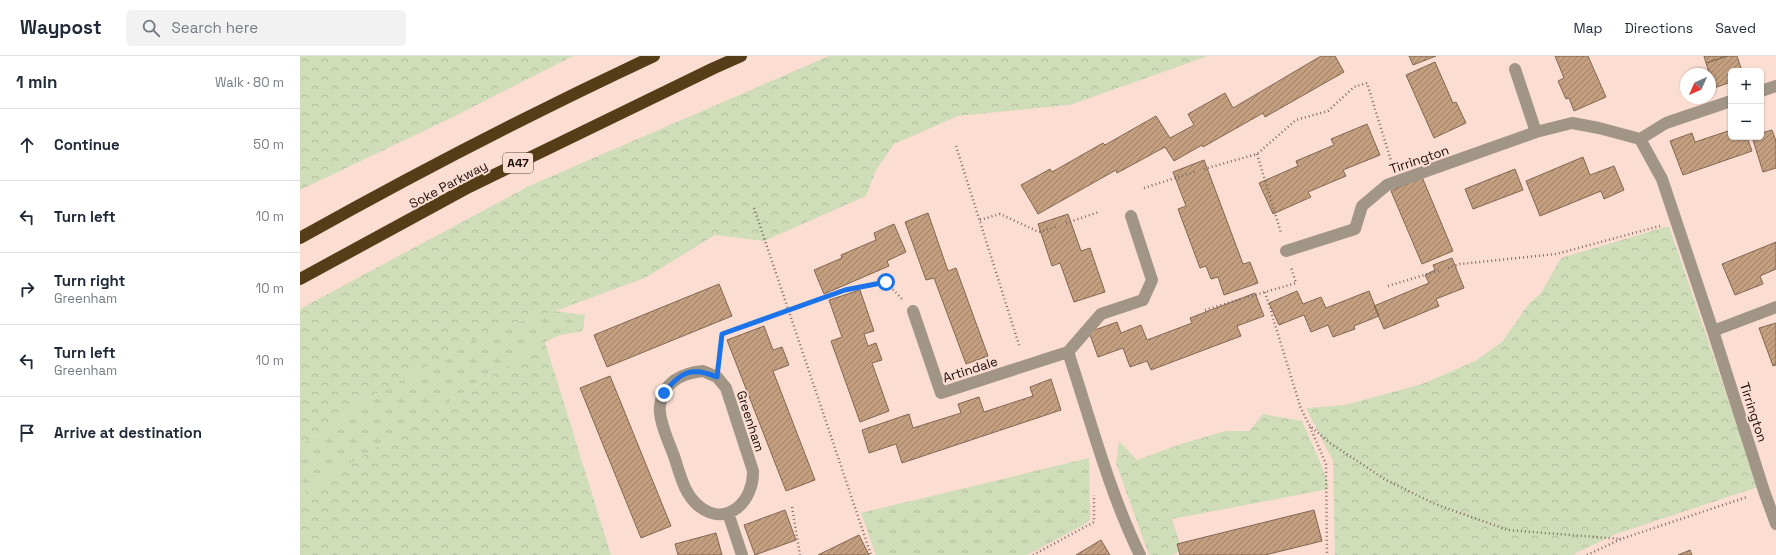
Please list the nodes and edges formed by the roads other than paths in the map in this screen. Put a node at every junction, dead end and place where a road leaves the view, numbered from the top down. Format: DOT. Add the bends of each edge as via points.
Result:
graph roads {
  1 [pos="654,56"];
  2 [pos="741,56"];
  3 [pos="1515,69"];
  4 [pos="1776,86"];
  5 [pos="1764,90"];
  6 [pos="1728,102"];
  7 [pos="1536,132"];
  8 [pos="1640,139"];
  9 [pos="1131,216"];
  10 [pos="300,238"];
  11 [pos="1286,252"];
  12 [pos="300,279"];
  13 [pos="1776,307"];
  14 [pos="913,311"];
  15 [pos="1713,331"];
  16 [pos="1068,352"];
  17 [pos="728,513"];
  18 [pos="1776,524"];
  19 [pos="742,555"];
  20 [pos="1140,555"];
  1 -- 10 [label="highway, Soke Parkway" via="514,123"];
  2 -- 12 [label="highway, Soke Parkway / A47" via="469,187"];
  3 -- 7 [label="street"];
  4 -- 5 [label="street"];
  6 -- 8 [label="street" via="1666,123"];
  7 -- 8 [label="street, Tirrington" via="1572,124"];
  7 -- 11 [label="street, Tirrington" via="1387,185 1362,206 1356,229"];
  8 -- 15 [label="street, Tirrington" via="1662,179"];
  9 -- 16 [label="street" via="1152,280 1143,300 1101,314"];
  13 -- 15 [label="street"];
  14 -- 16 [label="street, Artindale" via="941,393"];
  15 -- 18 [label="street, Tirrington"];
  16 -- 20 [label="street" via="1129,533"];
  17 -- 17 [label="street, Greenham" via="712,514 689,496 661,419 659,406 664,393 674,379 688,372 703,371 717,377 726,388 753,471 754,482 749,496 740,507"];
  17 -- 19 [label="street"];
}
